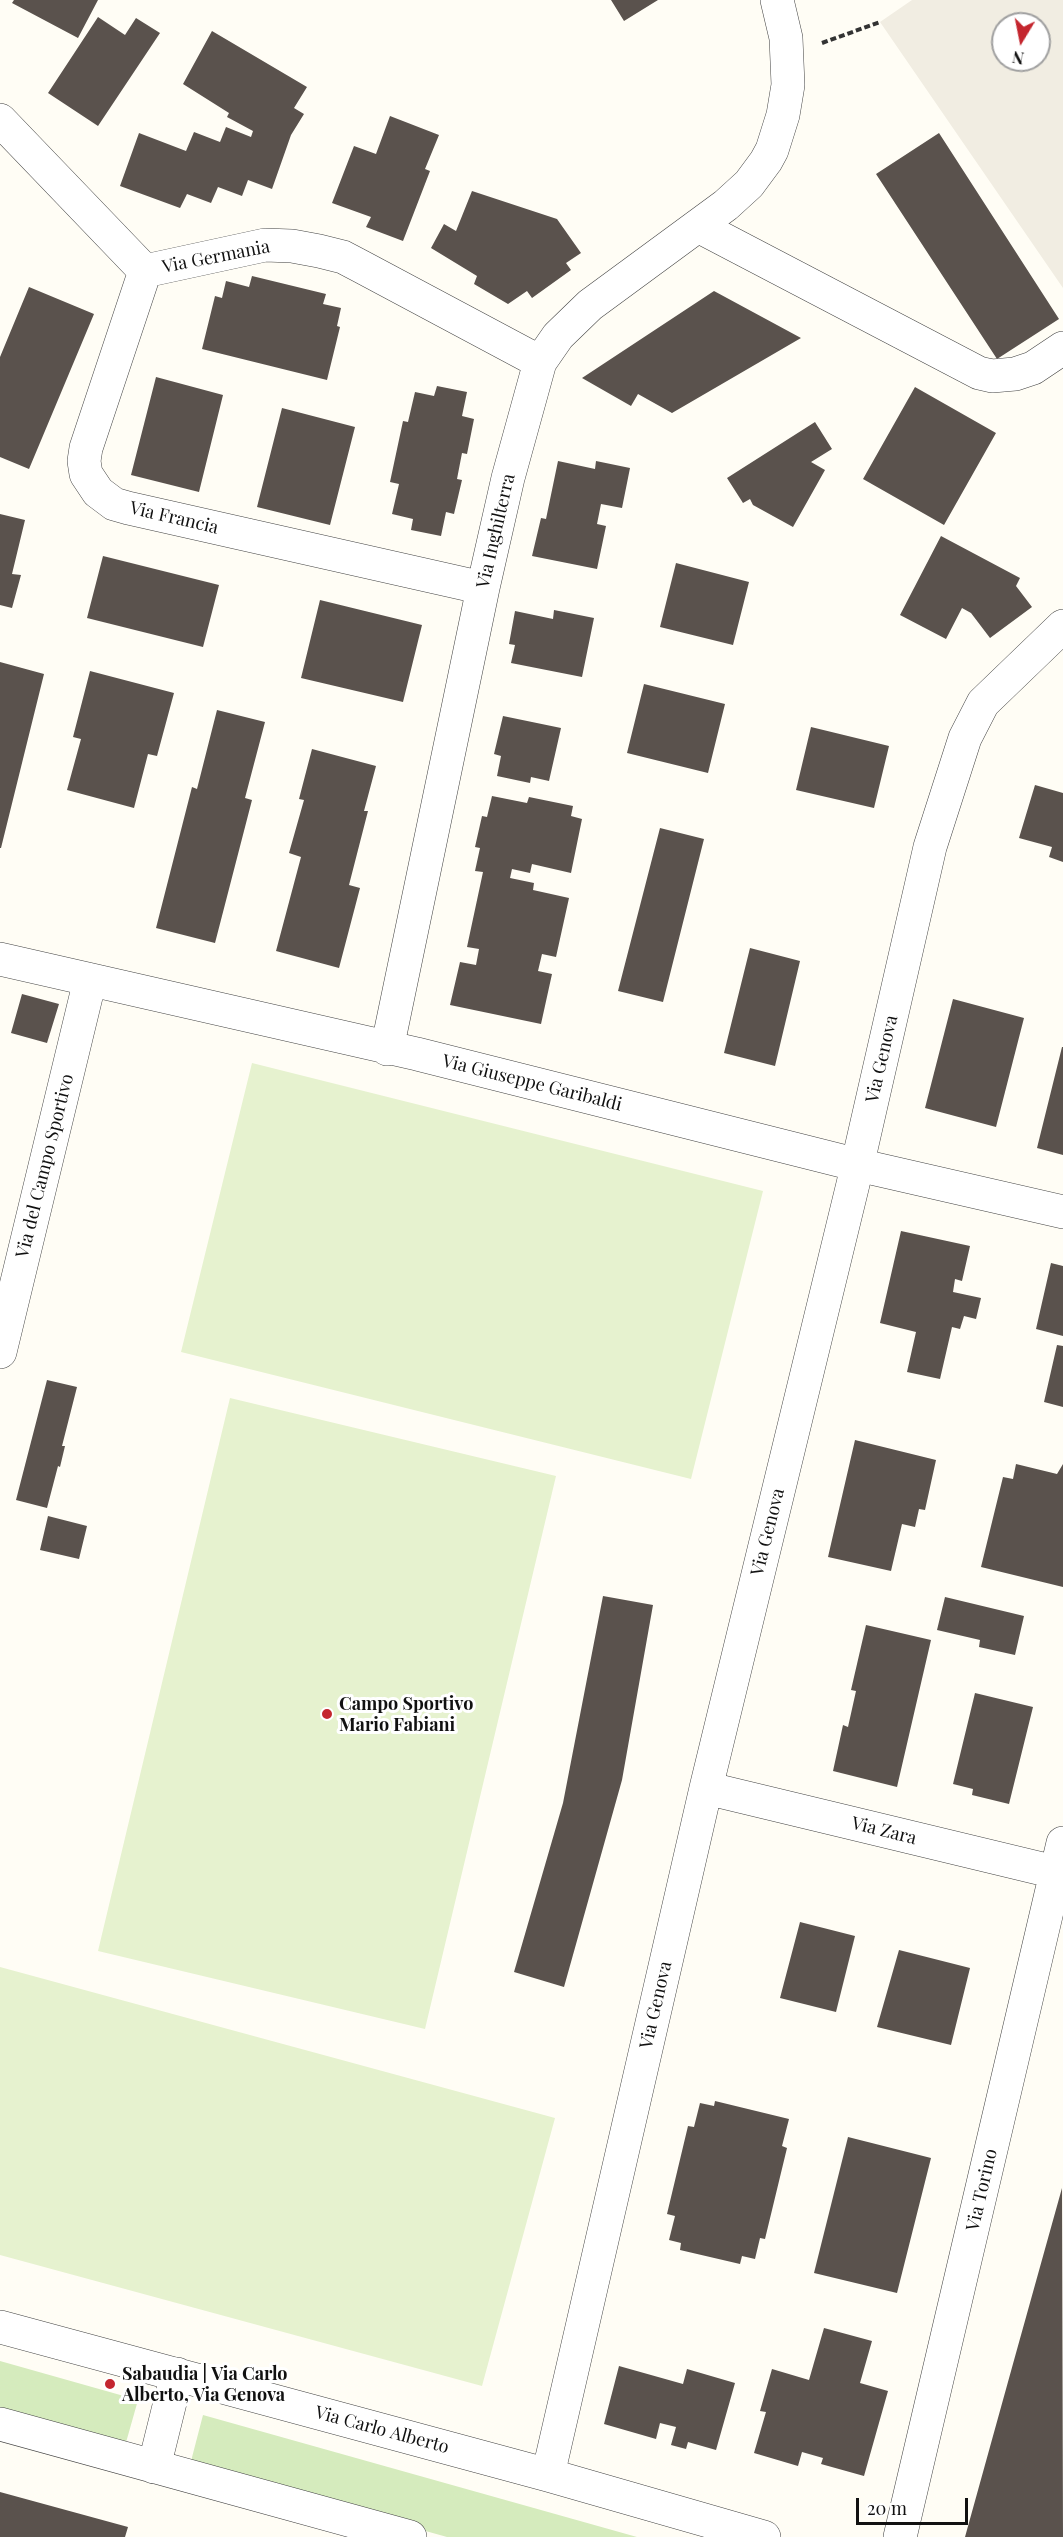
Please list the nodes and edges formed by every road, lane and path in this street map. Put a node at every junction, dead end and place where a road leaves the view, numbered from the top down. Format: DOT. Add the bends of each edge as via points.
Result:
graph roads {
  1 [pos="777,0"];
  2 [pos="880,22"];
  3 [pos="788,56"];
  4 [pos="0,120"];
  5 [pos="698,226"];
  6 [pos="145,271"];
  7 [pos="1063,348"];
  8 [pos="540,362"];
  9 [pos="483,588"];
  10 [pos="1063,626"];
  11 [pos="0,959"];
  12 [pos="90,980"];
  13 [pos="387,1049"];
  14 [pos="858,1165"];
  15 [pos="1063,1212"];
  16 [pos="0,1352"];
  17 [pos="706,1788"];
  18 [pos="1061,1863"];
  19 [pos="0,2327"];
  20 [pos="177,2374"];
  21 [pos="0,2424"];
  22 [pos="154,2467"];
  23 [pos="548,2475"];
  24 [pos="410,2537"];
  25 [pos="764,2537"];
  26 [pos="900,2537"];
  1 -- 3 [label="street, Via Inghilterra"];
  2 -- 3 [label="path"];
  3 -- 5 [label="street, Via Inghilterra" via="783,115 772,150 758,172 726,206"];
  4 -- 6 [label="street, Via Germania"];
  5 -- 7 [label="street" via="979,373 1015,374 1033,368"];
  5 -- 8 [label="street, Via Inghilterra" via="590,305 558,336"];
  6 -- 8 [label="street, Via Germania" via="264,245 319,251 362,267"];
  6 -- 9 [label="street, Via Francia" via="86,448 86,474 98,492 114,504 128,508"];
  8 -- 9 [label="street, Via Inghilterra"];
  9 -- 13 [label="street, Via Inghilterra"];
  10 -- 14 [label="street, Via Genova" via="982,703 965,738 930,847"];
  11 -- 12 [label="street, Via Giuseppe Garibaldi"];
  12 -- 13 [label="street, Via Giuseppe Garibaldi"];
  12 -- 16 [label="street, Via del Campo Sportivo"];
  13 -- 14 [label="street, Via Giuseppe Garibaldi"];
  14 -- 15 [label="street, Via Giuseppe Garibaldi"];
  14 -- 17 [label="street, Via Genova"];
  17 -- 18 [label="street, Via Zara"];
  17 -- 23 [label="street, Via Genova"];
  18 -- 26 [label="street, Via Torino"];
  19 -- 20 [label="street, Via Carlo Alberto"];
  20 -- 22 [label="street"];
  20 -- 23 [label="street, Via Carlo Alberto"];
  21 -- 22 [label="street"];
  22 -- 24 [label="street"];
  23 -- 25 [label="street, Via Carlo Alberto"];
}
